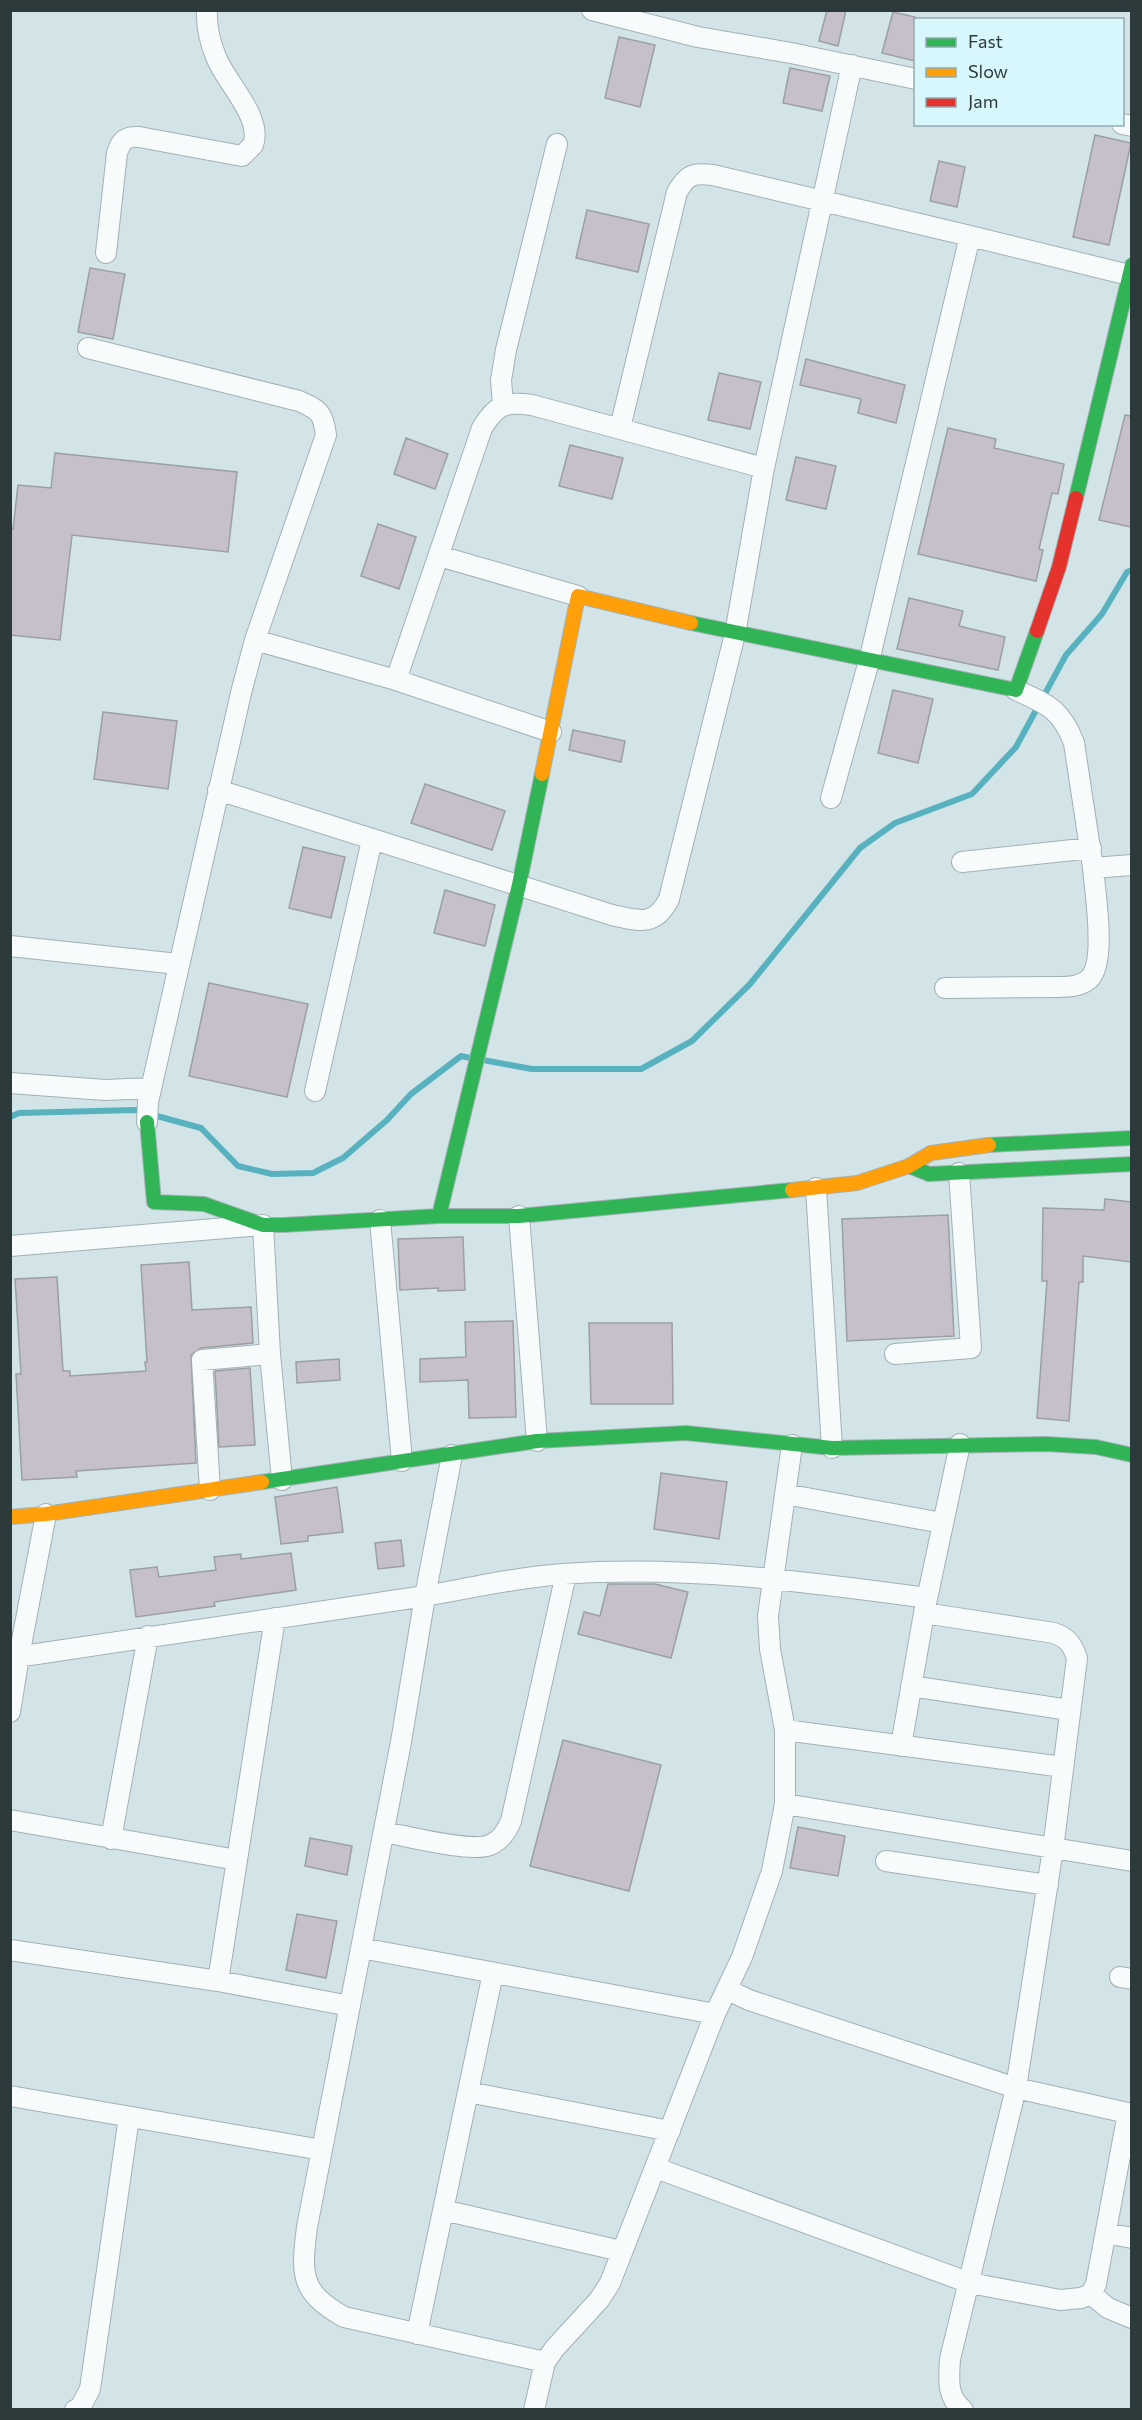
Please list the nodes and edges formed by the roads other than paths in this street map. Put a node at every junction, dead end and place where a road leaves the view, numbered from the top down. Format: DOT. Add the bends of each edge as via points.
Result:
graph roads {
  1 [pos="207,10"];
  2 [pos="592,10"];
  3 [pos="852,65"];
  4 [pos="914,79"];
  5 [pos="557,144"];
  6 [pos="823,200"];
  7 [pos="970,236"];
  8 [pos="106,253"];
  9 [pos="1130,270"];
  10 [pos="88,348"];
  11 [pos="502,405"];
  12 [pos="620,428"];
  13 [pos="764,468"];
  14 [pos="440,556"];
  15 [pos="578,597"];
  16 [pos="735,634"];
  17 [pos="255,640"];
  18 [pos="869,661"];
  19 [pos="396,680"];
  20 [pos="1019,692"];
  21 [pos="551,732"];
  22 [pos="218,790"];
  23 [pos="831,798"];
  24 [pos="372,840"];
  25 [pos="1090,848"];
  26 [pos="963,862"];
  27 [pos="1131,865"];
  28 [pos="1093,868"];
  29 [pos="519,885"];
  30 [pos="10,946"];
  31 [pos="178,963"];
  32 [pos="945,988"];
  33 [pos="10,1083"];
  34 [pos="315,1091"];
  35 [pos="150,1095"];
  36 [pos="147,1122"];
  37 [pos="1131,1138"];
  38 [pos="1131,1164"];
  39 [pos="909,1166"];
  40 [pos="959,1173"];
  41 [pos="816,1188"];
  42 [pos="439,1216"];
  43 [pos="519,1216"];
  44 [pos="380,1220"];
  45 [pos="263,1225"];
  46 [pos="10,1246"];
  47 [pos="270,1353"];
  48 [pos="895,1354"];
  49 [pos="537,1441"];
  50 [pos="960,1444"];
  51 [pos="792,1445"];
  52 [pos="832,1448"];
  53 [pos="452,1455"];
  54 [pos="1131,1455"];
  55 [pos="402,1461"];
  56 [pos="282,1480"];
  57 [pos="210,1490"];
  58 [pos="785,1494"];
  59 [pos="46,1514"];
  60 [pos="10,1516"];
  61 [pos="942,1523"];
  62 [pos="566,1574"];
  63 [pos="773,1578"];
  64 [pos="425,1596"];
  65 [pos="926,1606"];
  66 [pos="275,1618"];
  67 [pos="148,1636"];
  68 [pos="15,1657"];
  69 [pos="911,1686"];
  70 [pos="1069,1710"];
  71 [pos="10,1712"];
  72 [pos="785,1730"];
  73 [pos="901,1746"];
  74 [pos="1063,1767"];
  75 [pos="785,1804"];
  76 [pos="10,1820"];
  77 [pos="384,1832"];
  78 [pos="111,1839"];
  79 [pos="1053,1849"];
  80 [pos="237,1860"];
  81 [pos="886,1861"];
  82 [pos="1131,1861"];
  83 [pos="1048,1885"];
  84 [pos="361,1948"];
  85 [pos="10,1950"];
  86 [pos="493,1973"];
  87 [pos="218,1981"];
  88 [pos="728,1990"];
  89 [pos="350,2006"];
  90 [pos="715,2014"];
  91 [pos="1017,2088"];
  92 [pos="468,2092"];
  93 [pos="12,2103"];
  94 [pos="1130,2114"];
  95 [pos="129,2117"];
  96 [pos="670,2131"];
  97 [pos="322,2150"];
  98 [pos="656,2168"];
  99 [pos="443,2210"];
  100 [pos="1106,2233"];
  101 [pos="1131,2238"];
  102 [pos="621,2251"];
  103 [pos="970,2283"];
  104 [pos="1090,2294"];
  105 [pos="1131,2318"];
  106 [pos="417,2334"];
  107 [pos="545,2362"];
  108 [pos="957,2407"];
  109 [pos="75,2409"];
  110 [pos="534,2409"];
  1 -- 8 [label="street" via="216,58 256,129 254,145 242,156 129,136 121,142 117,153"];
  2 -- 3 [label="street" via="698,37"];
  3 -- 4 [label="street"];
  3 -- 6 [label="street"];
  5 -- 11 [label="street" via="506,350"];
  6 -- 7 [label="street"];
  6 -- 12 [label="street" via="713,175 697,173 685,179 677,192"];
  6 -- 13 [label="street"];
  7 -- 9 [label="street"];
  7 -- 18 [label="street"];
  9 -- 20 [label="street" via="1064,548"];
  10 -- 17 [label="street" via="299,401 316,408 324,418 326,435"];
  11 -- 12 [label="street" via="532,405"];
  11 -- 14 [label="street" via="482,428"];
  12 -- 13 [label="street"];
  13 -- 16 [label="street"];
  14 -- 15 [label="street"];
  14 -- 19 [label="street"];
  15 -- 16 [label="street"];
  15 -- 21 [label="street"];
  16 -- 18 [label="street"];
  16 -- 29 [label="street" via="663,911 649,920 636,921"];
  17 -- 19 [label="street"];
  17 -- 22 [label="street"];
  18 -- 20 [label="street"];
  18 -- 23 [label="street"];
  19 -- 21 [label="street"];
  20 -- 25 [label="street" via="1049,706 1067,725 1074,743"];
  21 -- 29 [label="street"];
  22 -- 24 [label="street"];
  22 -- 31 [label="street"];
  24 -- 29 [label="street"];
  24 -- 34 [label="street"];
  25 -- 26 [label="street"];
  25 -- 28 [label="street"];
  27 -- 28 [label="street"];
  28 -- 32 [label="street" via="1099,948 1097,968 1088,980 1075,986"];
  29 -- 42 [label="street"];
  30 -- 31 [label="street"];
  31 -- 35 [label="street"];
  33 -- 35 [label="street"];
  35 -- 36 [label="street"];
  36 -- 45 [label="street" via="154,1202 204,1204"];
  37 -- 39 [label="street" via="998,1144 931,1153"];
  38 -- 40 [label="street"];
  39 -- 40 [label="street" via="929,1174"];
  39 -- 41 [label="street" via="857,1183"];
  40 -- 48 [label="street" via="971,1348"];
  41 -- 43 [label="street"];
  41 -- 52 [label="street"];
  42 -- 43 [label="street"];
  42 -- 44 [label="street"];
  43 -- 49 [label="street"];
  44 -- 45 [label="street"];
  44 -- 55 [label="street"];
  45 -- 46 [label="street"];
  45 -- 47 [label="street"];
  47 -- 56 [label="street"];
  47 -- 57 [label="street" via="202,1360"];
  49 -- 51 [label="street" via="686,1433"];
  49 -- 53 [label="street"];
  50 -- 52 [label="street"];
  50 -- 54 [label="street" via="1096,1447"];
  50 -- 61 [label="street"];
  51 -- 52 [label="street"];
  51 -- 58 [label="street"];
  53 -- 55 [label="street"];
  53 -- 64 [label="street"];
  55 -- 56 [label="street"];
  56 -- 57 [label="street"];
  57 -- 59 [label="street"];
  58 -- 61 [label="street"];
  58 -- 63 [label="street"];
  59 -- 60 [label="street"];
  59 -- 68 [label="street"];
  61 -- 65 [label="street"];
  62 -- 63 [label="street" via="636,1571"];
  62 -- 64 [label="street"];
  62 -- 77 [label="street" via="506,1832 488,1846 471,1848"];
  63 -- 65 [label="street"];
  63 -- 72 [label="street" via="768,1616 770,1649"];
  64 -- 66 [label="street"];
  64 -- 77 [label="street"];
  65 -- 69 [label="street"];
  65 -- 70 [label="street" via="1066,1637 1077,1658"];
  66 -- 67 [label="street"];
  66 -- 80 [label="street"];
  67 -- 68 [label="street"];
  67 -- 78 [label="street"];
  68 -- 71 [label="street"];
  69 -- 70 [label="street"];
  69 -- 73 [label="street"];
  70 -- 74 [label="street"];
  72 -- 73 [label="street"];
  72 -- 75 [label="street"];
  73 -- 74 [label="street"];
  74 -- 79 [label="street"];
  75 -- 79 [label="street"];
  75 -- 88 [label="street" via="772,1871"];
  76 -- 78 [label="street"];
  77 -- 84 [label="street"];
  78 -- 80 [label="street"];
  79 -- 82 [label="street"];
  79 -- 83 [label="street"];
  80 -- 87 [label="street"];
  81 -- 83 [label="street"];
  83 -- 91 [label="street"];
  84 -- 86 [label="street"];
  84 -- 89 [label="street"];
  85 -- 87 [label="street"];
  86 -- 90 [label="street"];
  86 -- 92 [label="street"];
  87 -- 89 [label="street"];
  88 -- 90 [label="street"];
  88 -- 91 [label="street"];
  89 -- 97 [label="street"];
  90 -- 96 [label="street"];
  91 -- 94 [label="street"];
  91 -- 103 [label="street"];
  92 -- 96 [label="street"];
  92 -- 99 [label="street"];
  93 -- 95 [label="street"];
  94 -- 100 [label="street"];
  95 -- 97 [label="street"];
  95 -- 109 [label="street" via="90,2389 80,2408"];
  96 -- 98 [label="street"];
  97 -- 106 [label="street" via="303,2254 311,2293 344,2317"];
  98 -- 102 [label="street"];
  98 -- 103 [label="street"];
  99 -- 102 [label="street"];
  99 -- 106 [label="street"];
  100 -- 101 [label="street"];
  100 -- 104 [label="street" via="1096,2284"];
  102 -- 107 [label="street" via="610,2283 599,2300"];
  103 -- 104 [label="street" via="1060,2300"];
  103 -- 108 [label="street" via="950,2359 948,2382"];
  104 -- 105 [label="street"];
  106 -- 107 [label="street"];
  107 -- 110 [label="street"];
}
